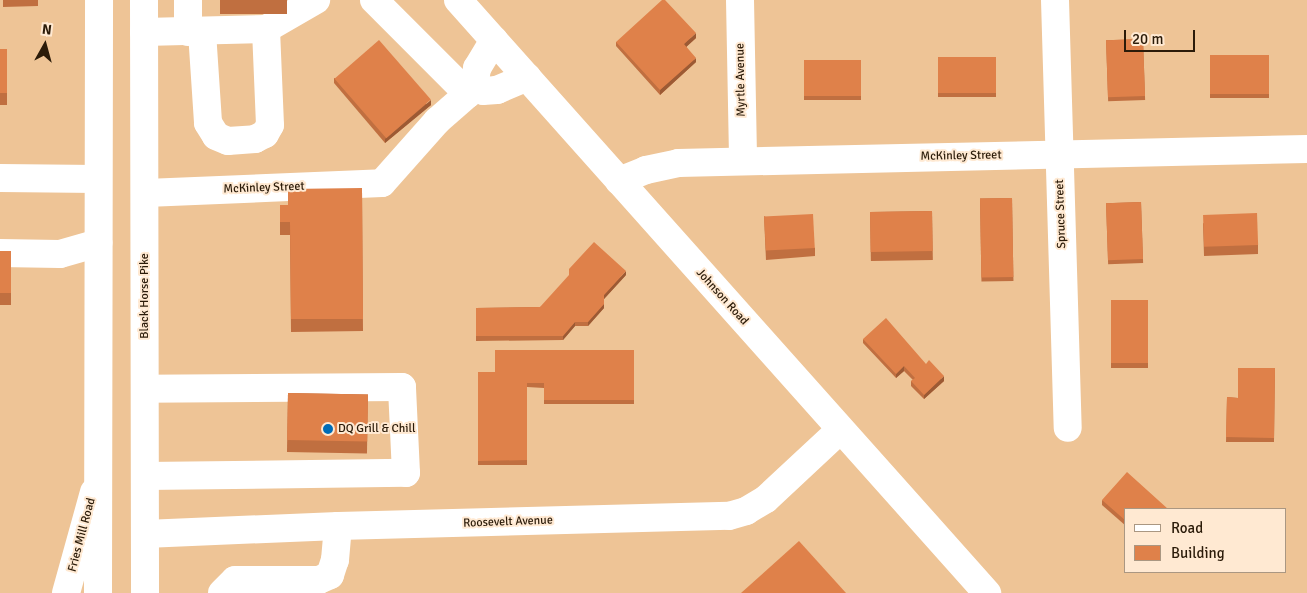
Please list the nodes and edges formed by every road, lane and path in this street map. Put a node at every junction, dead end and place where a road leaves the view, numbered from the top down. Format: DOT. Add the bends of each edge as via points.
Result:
graph roads {
  1 [pos="99,0"];
  2 [pos="144,0"];
  3 [pos="188,0"];
  4 [pos="374,0"];
  5 [pos="458,0"];
  6 [pos="740,0"];
  7 [pos="1055,0"];
  8 [pos="316,1"];
  9 [pos="266,30"];
  10 [pos="144,32"];
  11 [pos="195,32"];
  12 [pos="494,40"];
  13 [pos="528,78"];
  14 [pos="474,90"];
  15 [pos="1307,148"];
  16 [pos="1059,154"];
  17 [pos="743,161"];
  18 [pos="0,178"];
  19 [pos="98,179"];
  20 [pos="618,181"];
  21 [pos="146,193"];
  22 [pos="98,243"];
  23 [pos="0,253"];
  24 [pos="146,388"];
  25 [pos="1068,428"];
  26 [pos="840,430"];
  27 [pos="98,476"];
  28 [pos="144,476"];
  29 [pos="338,526"];
  30 [pos="145,534"];
  31 [pos="66,593"];
  32 [pos="98,593"];
  33 [pos="144,593"];
  34 [pos="222,593"];
  35 [pos="987,593"];
  1 -- 19 [label="main road"];
  2 -- 10 [label="main road, Black Horse Pike"];
  3 -- 11 [label="main road"];
  4 -- 14 [label="main road"];
  5 -- 12 [label="main road, Johnson Road"];
  6 -- 17 [label="main road, Myrtle Avenue"];
  7 -- 16 [label="main road, Spruce Street"];
  8 -- 9 [label="main road"];
  9 -- 11 [label="main road"];
  9 -- 11 [label="main road" via="270,125 265,134 255,139 228,141 216,136 208,123"];
  10 -- 11 [label="main road"];
  10 -- 21 [label="main road, Black Horse Pike"];
  12 -- 13 [label="main road, Johnson Road"];
  12 -- 14 [label="main road" via="477,68"];
  13 -- 14 [label="main road" via="497,90"];
  13 -- 20 [label="main road, Johnson Road"];
  14 -- 21 [label="main road, McKinley Street" via="437,121 382,183"];
  15 -- 16 [label="main road, McKinley Street"];
  16 -- 17 [label="main road, McKinley Street"];
  16 -- 25 [label="main road, Spruce Street"];
  17 -- 20 [label="main road, McKinley Street" via="678,163"];
  18 -- 19 [label="main road"];
  19 -- 22 [label="main road"];
  20 -- 26 [label="main road, Johnson Road"];
  21 -- 24 [label="main road, Black Horse Pike"];
  22 -- 23 [label="main road" via="60,254"];
  22 -- 27 [label="main road"];
  24 -- 28 [label="main road, Black Horse Pike"];
  24 -- 28 [label="main road" via="402,387 406,473"];
  26 -- 29 [label="main road, Roosevelt Avenue" via="766,499 746,511 729,516"];
  26 -- 35 [label="main road, Johnson Road"];
  27 -- 31 [label="main road, Fries Mill Road"];
  27 -- 32 [label="main road"];
  28 -- 30 [label="main road, Black Horse Pike"];
  29 -- 30 [label="main road, Roosevelt Avenue"];
  29 -- 34 [label="main road" via="335,560 330,575 320,580 236,580"];
  30 -- 33 [label="main road, Black Horse Pike"];
}
